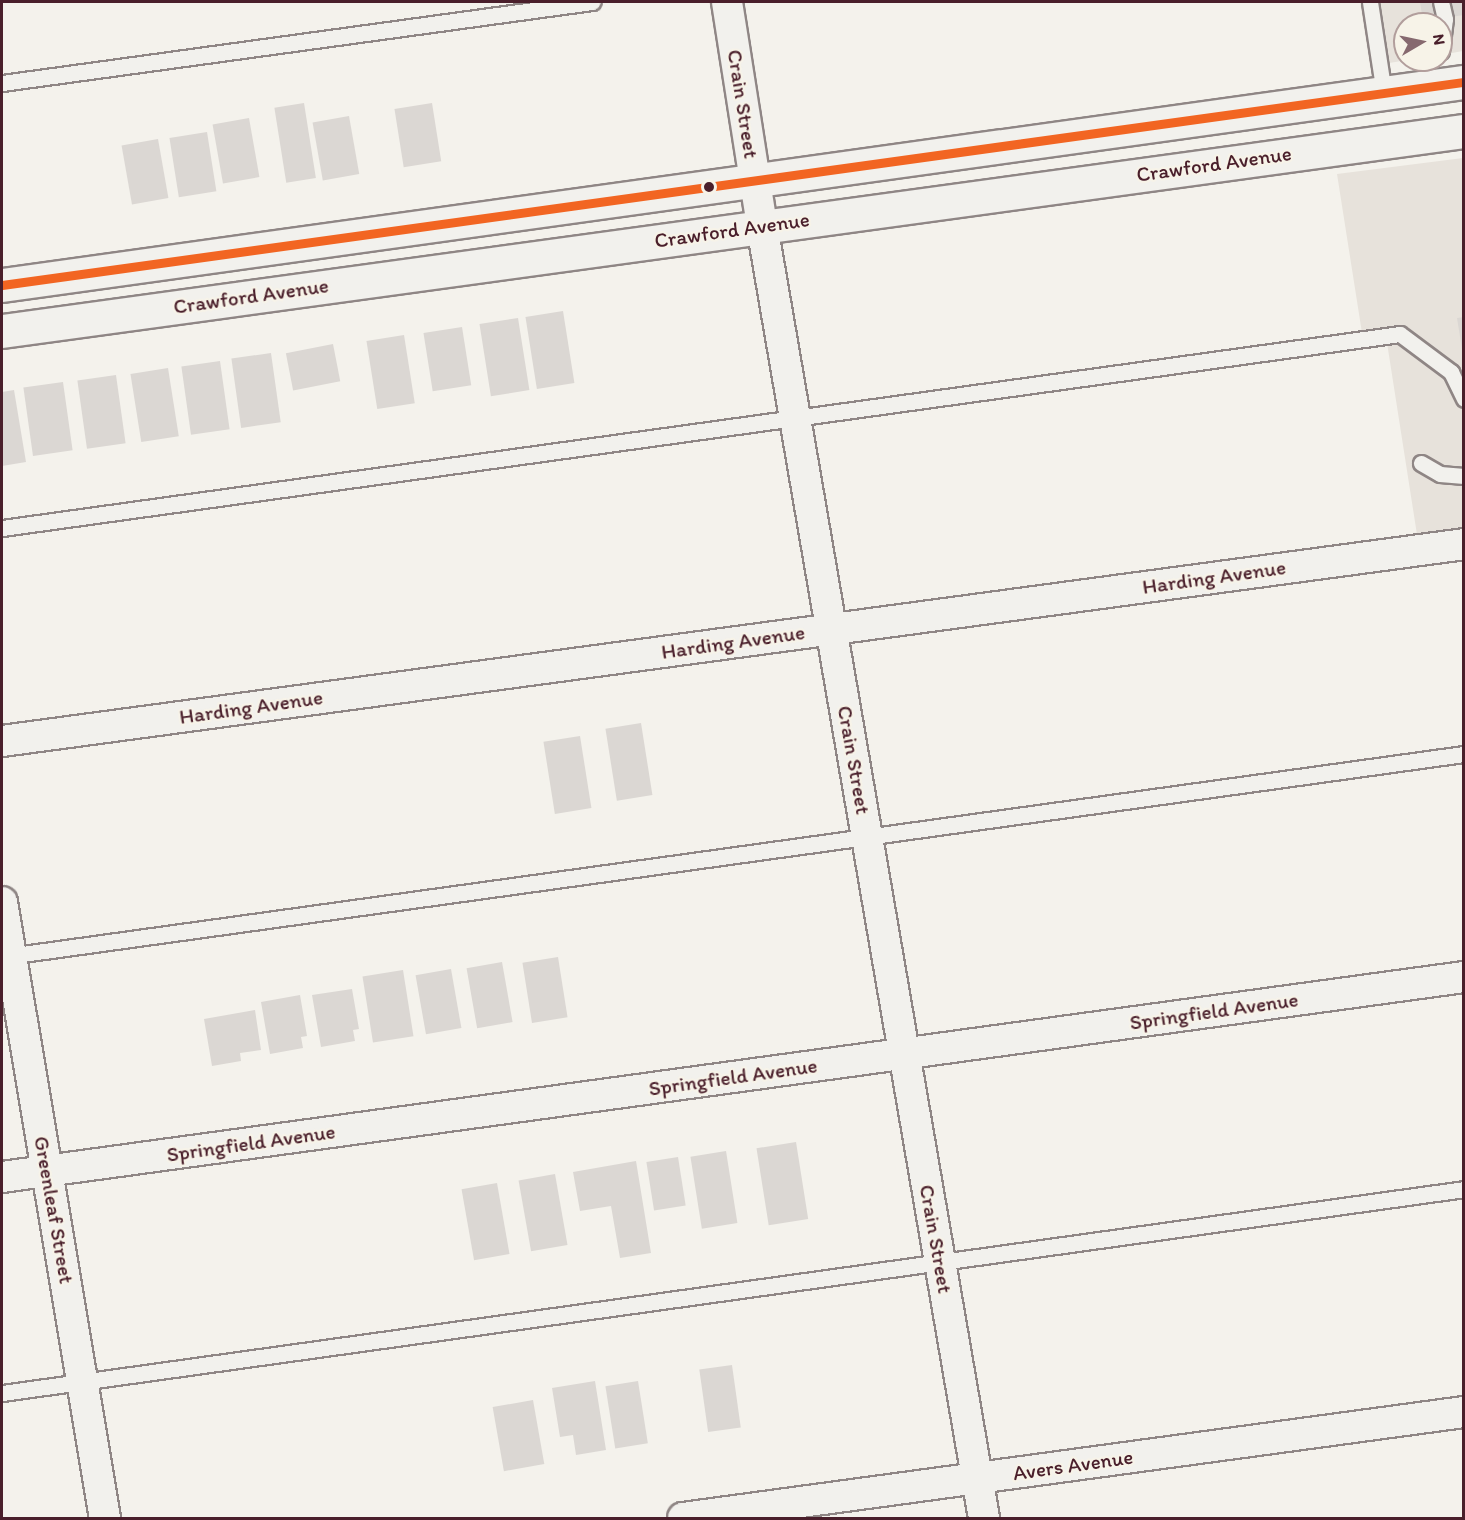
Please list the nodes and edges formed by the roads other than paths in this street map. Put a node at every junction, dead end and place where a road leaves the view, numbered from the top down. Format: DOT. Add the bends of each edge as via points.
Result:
graph roads {
  1 [pos="592,2"];
  2 [pos="728,2"];
  3 [pos="1370,2"];
  4 [pos="1447,76"];
  5 [pos="2,83"];
  6 [pos="1384,93"];
  7 [pos="1464,131"];
  8 [pos="755,181"];
  9 [pos="762,226"];
  10 [pos="2,285"];
  11 [pos="2,331"];
  12 [pos="1464,399"];
  13 [pos="795,419"];
  14 [pos="1421,463"];
  15 [pos="1464,476"];
  16 [pos="2,528"];
  17 [pos="1464,544"];
  18 [pos="831,629"];
  19 [pos="2,741"];
  20 [pos="1464,754"];
  21 [pos="867,837"];
  22 [pos="2,902"];
  23 [pos="6,957"];
  24 [pos="1464,977"];
  25 [pos="904,1054"];
  26 [pos="47,1171"];
  27 [pos="2,1178"];
  28 [pos="1464,1189"];
  29 [pos="940,1262"];
  30 [pos="82,1382"];
  31 [pos="2,1393"];
  32 [pos="1464,1412"];
  33 [pos="977,1478"];
  34 [pos="105,1518"];
  35 [pos="683,1518"];
  36 [pos="984,1518"];
  1 -- 5 [label="lane"];
  2 -- 8 [label="street, Crain Street"];
  3 -- 6 [label="lane"];
  4 -- 6 [label="main road"];
  6 -- 8 [label="main road"];
  7 -- 9 [label="main road, Crawford Avenue"];
  8 -- 9 [label="street, Crain Street"];
  8 -- 10 [label="main road"];
  9 -- 11 [label="main road, Crawford Avenue"];
  9 -- 13 [label="street, Crain Street"];
  12 -- 13 [label="lane" via="1451,372 1400,334"];
  13 -- 16 [label="lane"];
  13 -- 18 [label="street, Crain Street"];
  14 -- 15 [label="lane" via="1440,474"];
  17 -- 18 [label="street, Harding Avenue"];
  18 -- 19 [label="street, Harding Avenue"];
  18 -- 21 [label="street, Crain Street"];
  20 -- 21 [label="lane"];
  21 -- 23 [label="lane"];
  21 -- 25 [label="street, Crain Street"];
  22 -- 23 [label="street, Greenleaf Street"];
  23 -- 26 [label="street, Greenleaf Street"];
  24 -- 25 [label="street, Springfield Avenue"];
  25 -- 26 [label="street, Springfield Avenue"];
  25 -- 29 [label="street, Crain Street"];
  26 -- 27 [label="street, Springfield Avenue"];
  26 -- 30 [label="street, Greenleaf Street"];
  28 -- 29 [label="lane"];
  29 -- 30 [label="lane"];
  29 -- 33 [label="street, Crain Street"];
  30 -- 31 [label="lane"];
  30 -- 34 [label="street, Greenleaf Street"];
  32 -- 33 [label="street, Avers Avenue"];
  33 -- 35 [label="street, Avers Avenue"];
  33 -- 36 [label="street, Crain Street"];
}
